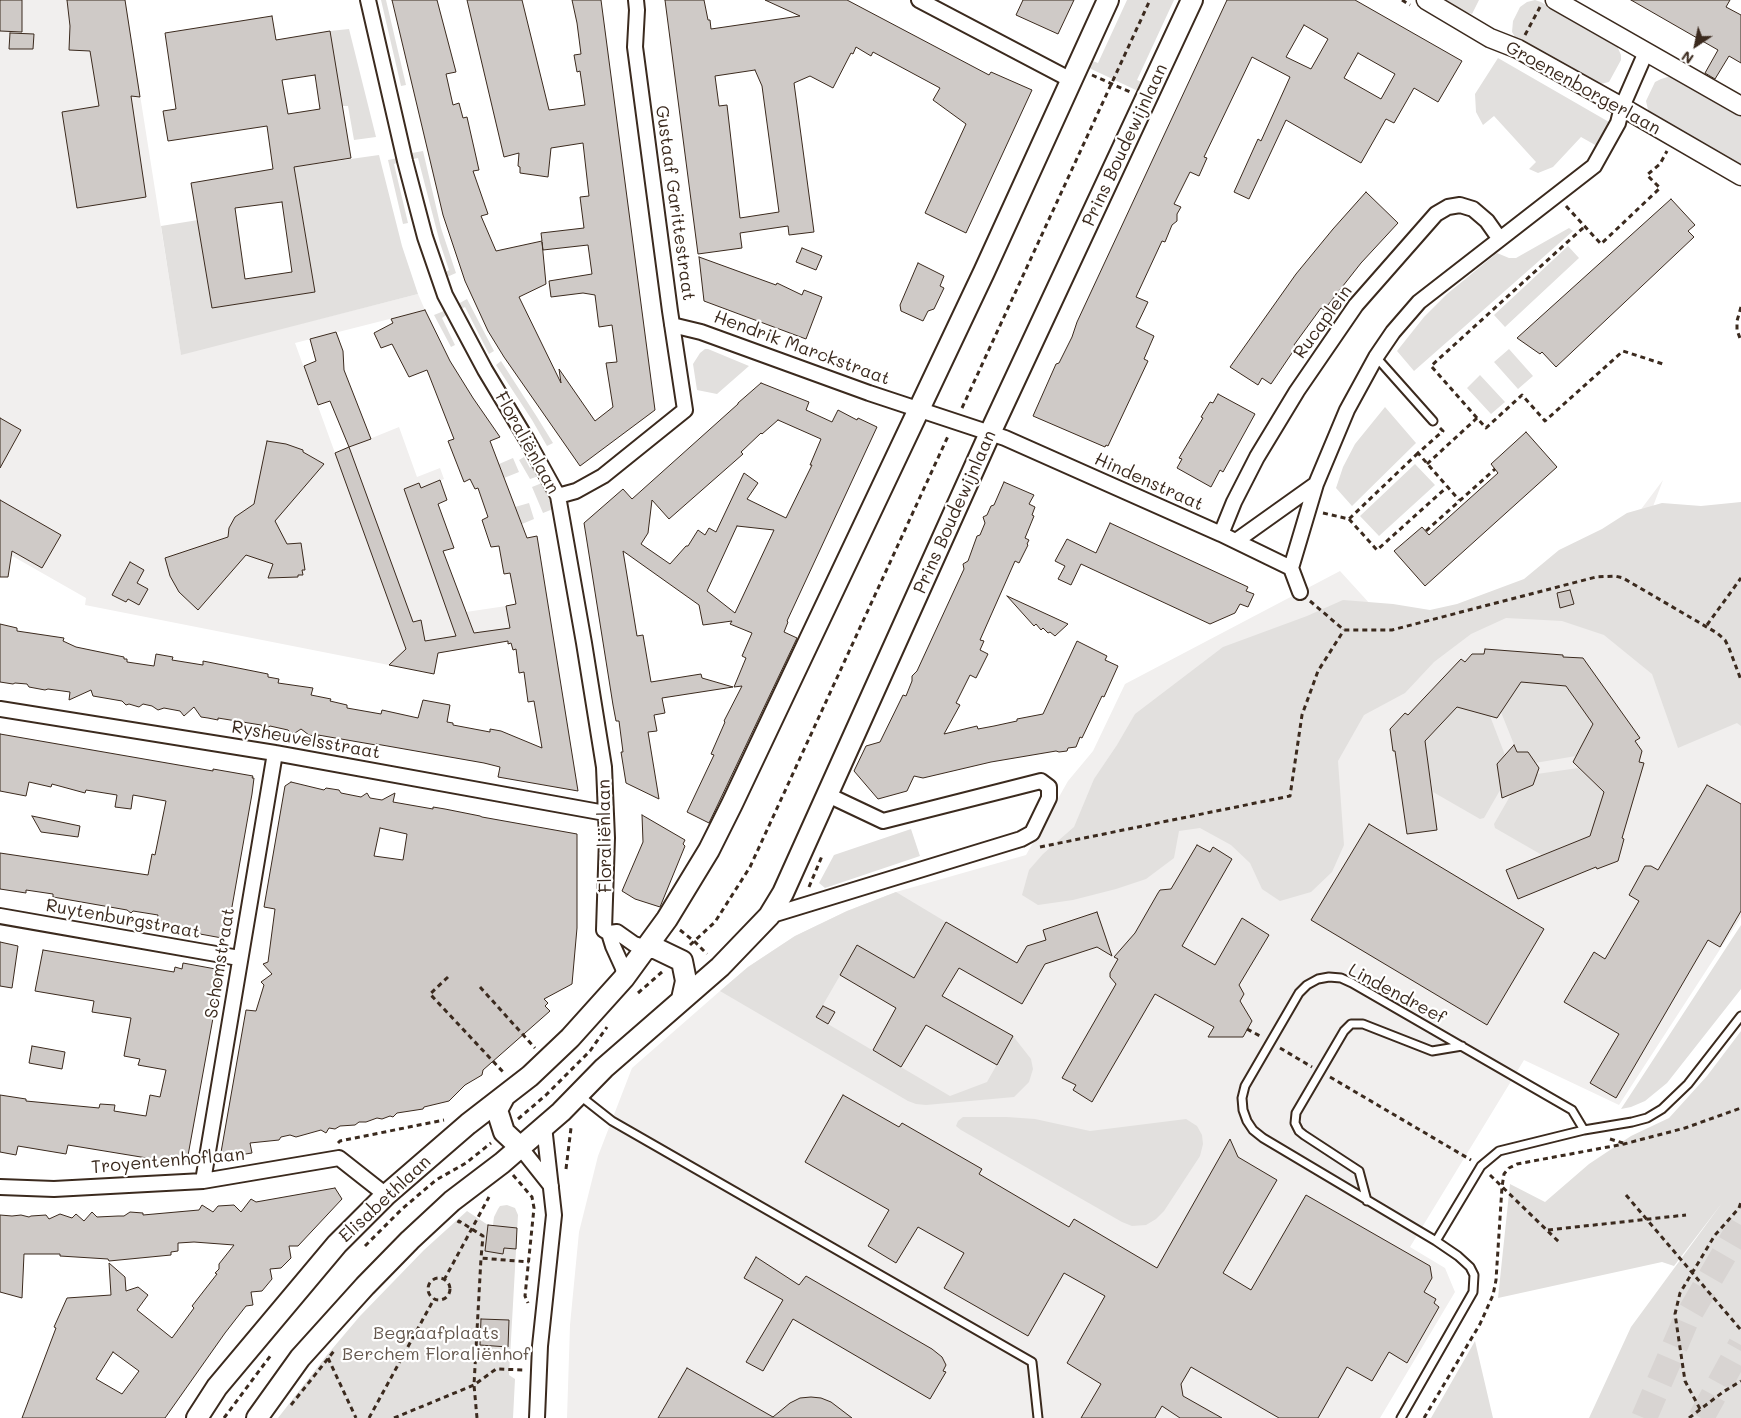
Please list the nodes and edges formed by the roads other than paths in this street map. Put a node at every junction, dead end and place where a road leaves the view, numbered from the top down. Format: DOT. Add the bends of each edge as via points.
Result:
graph roads {
  1 [pos="368,0"];
  2 [pos="636,0"];
  3 [pos="919,0"];
  4 [pos="1108,0"];
  5 [pos="1192,0"];
  6 [pos="1426,0"];
  7 [pos="1555,0"];
  8 [pos="1646,52"];
  9 [pos="1074,74"];
  10 [pos="1741,106"];
  11 [pos="1622,107"];
  12 [pos="1741,176"];
  13 [pos="1499,238"];
  14 [pos="672,325"];
  15 [pos="1376,357"];
  16 [pos="918,409"];
  17 [pos="1433,421"];
  18 [pos="955,422"];
  19 [pos="990,433"];
  20 [pos="1316,484"];
  21 [pos="558,496"];
  22 [pos="1221,534"];
  23 [pos="1236,541"];
  24 [pos="1291,568"];
  25 [pos="1300,592"];
  26 [pos="0,709"];
  27 [pos="274,753"];
  28 [pos="828,795"];
  29 [pos="606,813"];
  30 [pos="0,916"];
  31 [pos="769,916"];
  32 [pos="608,933"];
  33 [pos="646,948"];
  34 [pos="239,958"];
  35 [pos="624,978"];
  36 [pos="682,999"];
  37 [pos="1741,1016"];
  38 [pos="1463,1046"];
  39 [pos="579,1095"];
  40 [pos="504,1097"];
  41 [pos="544,1126"];
  42 [pos="1584,1130"];
  43 [pos="525,1153"];
  44 [pos="203,1181"];
  45 [pos="0,1187"];
  46 [pos="553,1189"];
  47 [pos="386,1195"];
  48 [pos="1367,1200"];
  49 [pos="1436,1241"];
  50 [pos="197,1418"];
  51 [pos="257,1418"];
  52 [pos="537,1418"];
  53 [pos="1038,1418"];
  54 [pos="1401,1418"];
  1 -- 21 [label="street, Floraliënlaan" via="425,238 445,295"];
  2 -- 14 [label="street, Gustaaf Garittestraat" via="636,47"];
  3 -- 9 [label="street"];
  4 -- 9 [label="main road"];
  5 -- 19 [label="main road, Prins Boudewijnlaan"];
  6 -- 11 [label="street, Groenenborgerlaan" via="1490,38 1518,49"];
  7 -- 8 [label="street"];
  8 -- 10 [label="street"];
  8 -- 11 [label="street"];
  9 -- 16 [label="main road"];
  11 -- 12 [label="street, Groenenborgerlaan"];
  11 -- 13 [label="street" via="1618,123 1594,166"];
  13 -- 15 [label="street" via="1419,302"];
  13 -- 22 [label="street, Rucaplein" via="1473,209 1460,205 1436,214 1356,305 1297,390 1257,457"];
  14 -- 16 [label="street, Hendrik Marckstraat" via="702,332"];
  14 -- 21 [label="street, Gustaaf Garittestraat" via="685,410 603,476"];
  15 -- 17 [label="lane"];
  15 -- 20 [label="street" via="1347,410"];
  16 -- 18 [label="street, Hendrik Marckstraat"];
  16 -- 33 [label="main road" via="709,850"];
  18 -- 19 [label="street, Hindenstraat"];
  19 -- 22 [label="street, Hindenstraat"];
  19 -- 28 [label="main road, Prins Boudewijnlaan"];
  20 -- 23 [label="street"];
  20 -- 24 [label="street"];
  21 -- 29 [label="street, Floraliënlaan" via="604,767"];
  22 -- 23 [label="street, Hindenstraat"];
  23 -- 24 [label="street, Hindenstraat"];
  24 -- 25 [label="street"];
  26 -- 27 [label="street, Rysheuvelsstraat"];
  27 -- 29 [label="street, Rysheuvelsstraat"];
  27 -- 34 [label="street, Schomstraat"];
  28 -- 31 [label="main road, Prins Boudewijnlaan" via="784,893"];
  28 -- 31 [label="street" via="883,821 1040,781 1049,787 1049,798 1032,833 1021,839"];
  29 -- 32 [label="street, Floraliënlaan" via="604,930"];
  30 -- 34 [label="street, Ruytenburgstraat"];
  31 -- 36 [label="main road, Prins Boudewijnlaan" via="720,967"];
  32 -- 33 [label="street" via="617,932"];
  32 -- 35 [label="street, Floraliënlaan"];
  33 -- 35 [label="main road"];
  33 -- 36 [label="main road" via="655,948 682,961 686,981"];
  34 -- 44 [label="street, Schomstraat"];
  35 -- 40 [label="main road, Elisabethlaan" via="570,1038"];
  36 -- 39 [label="main road, Prins Boudewijnlaan" via="604,1068"];
  37 -- 42 [label="lane" via="1688,1084 1662,1110 1632,1122"];
  38 -- 42 [label="lane, Lindendreef" via="1572,1110"];
  38 -- 48 [label="lane" via="1432,1051 1356,1023 1344,1031 1296,1113 1295,1122 1304,1135 1359,1171"];
  38 -- 48 [label="lane, Lindendreef" via="1341,978 1318,980 1299,993 1245,1086 1242,1104 1246,1121 1263,1138"];
  39 -- 41 [label="main road, Prins Boudewijnlaan"];
  39 -- 53 [label="lane" via="612,1121 1032,1362"];
  40 -- 43 [label="main road" via="497,1110 504,1132"];
  40 -- 47 [label="main road, Elisabethlaan"];
  41 -- 43 [label="main road"];
  41 -- 46 [label="street"];
  42 -- 49 [label="lane" via="1499,1151 1481,1166"];
  43 -- 46 [label="street"];
  43 -- 51 [label="main road" via="507,1172 452,1202 410,1240 300,1358"];
  44 -- 45 [label="street, Troyentenhoflaan" via="54,1189"];
  44 -- 47 [label="street, Troyentenhoflaan" via="340,1158"];
  46 -- 52 [label="street" via="554,1215 540,1346"];
  47 -- 50 [label="main road, Elisabethlaan" via="337,1244 281,1309 217,1387"];
  48 -- 49 [label="lane, Lindendreef"];
  49 -- 54 [label="lane, Lindendreef" via="1470,1267 1474,1275 1473,1292"];
}
